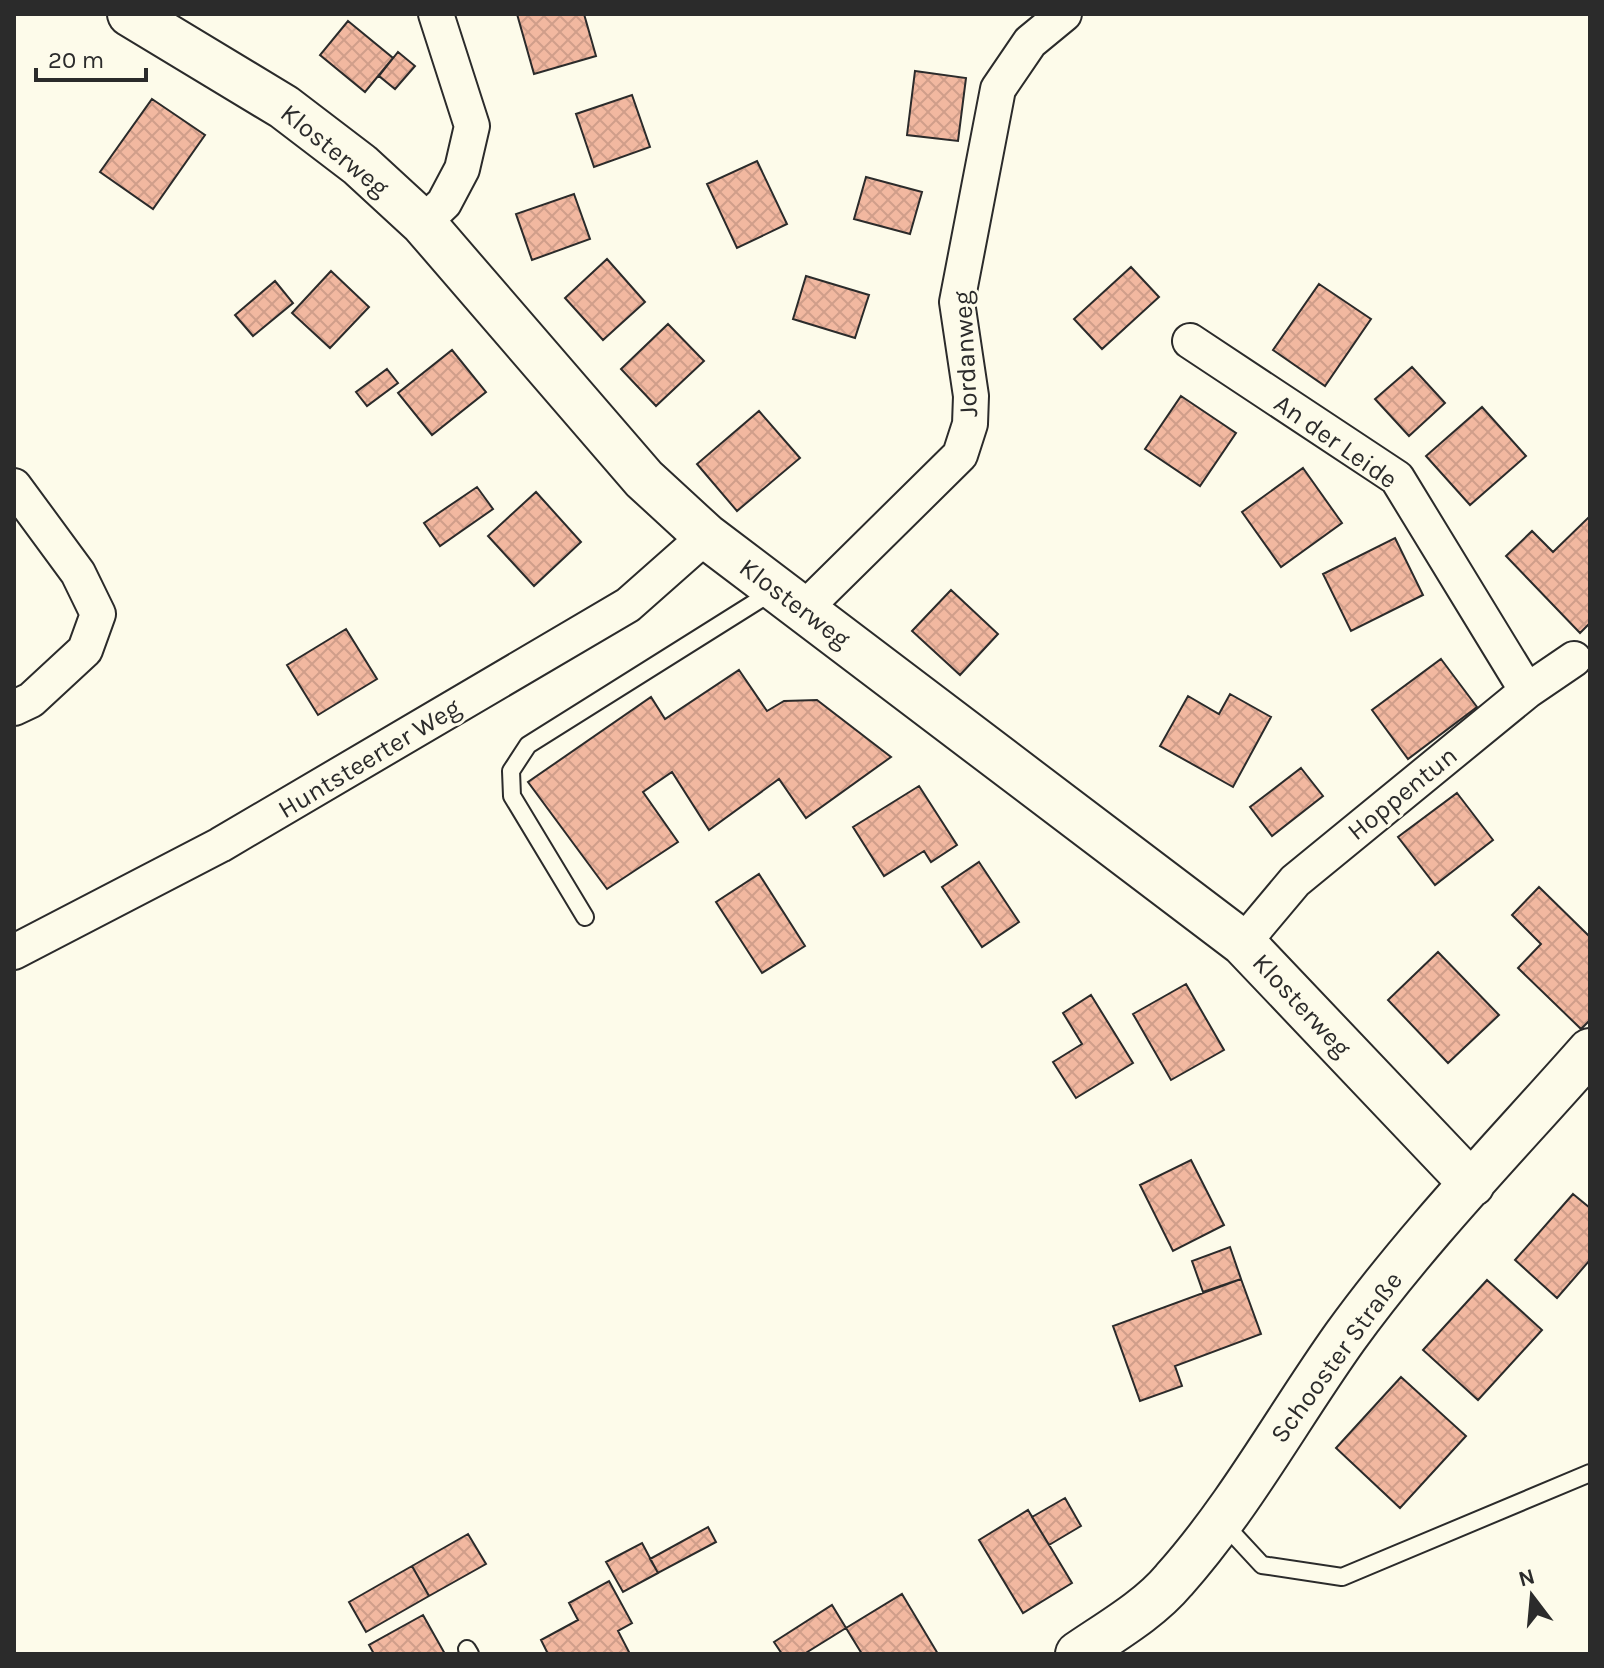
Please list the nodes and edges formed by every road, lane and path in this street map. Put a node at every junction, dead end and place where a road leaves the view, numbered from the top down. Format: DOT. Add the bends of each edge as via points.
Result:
graph roads {
  1 [pos="130,14"];
  2 [pos="436,14"];
  3 [pos="1064,14"];
  4 [pos="423,223"];
  5 [pos="1190,341"];
  6 [pos="14,486"];
  7 [pos="706,536"];
  8 [pos="790,599"];
  9 [pos="1574,659"];
  10 [pos="1527,691"];
  11 [pos="14,708"];
  12 [pos="585,917"];
  13 [pos="1243,943"];
  14 [pos="14,952"];
  15 [pos="1590,1051"];
  16 [pos="1472,1184"];
  17 [pos="1590,1473"];
  18 [pos="1221,1520"];
  19 [pos="1078,1654"];
  1 -- 4 [label="street, Klosterweg" via="284,107 360,165"];
  2 -- 4 [label="street" via="472,126 462,169 444,203"];
  3 -- 8 [label="street, Jordanweg" via="1030,42 998,89 957,302 971,396 970,424 960,455"];
  4 -- 7 [label="street, Klosterweg" via="644,479"];
  5 -- 10 [label="street, An der Leide" via="1397,478"];
  6 -- 11 [label="street" via="78,573 98,614 85,650 31,700"];
  7 -- 8 [label="street, Klosterweg"];
  7 -- 14 [label="street, Huntsteerter Weg" via="628,605 220,845"];
  8 -- 12 [label="lane" via="528,745 511,771 512,796"];
  8 -- 13 [label="street, Klosterweg"];
  9 -- 10 [label="street, Hoppentun"];
  10 -- 13 [label="street, Hoppentun" via="1295,881"];
  13 -- 16 [label="street, Klosterweg"];
  15 -- 16 [label="street, Schooster Straße"];
  16 -- 18 [label="street, Schooster Straße" via="1346,1335"];
  17 -- 18 [label="lane" via="1342,1577 1262,1565"];
  18 -- 19 [label="street, Schooster Straße" via="1173,1582"];
}
